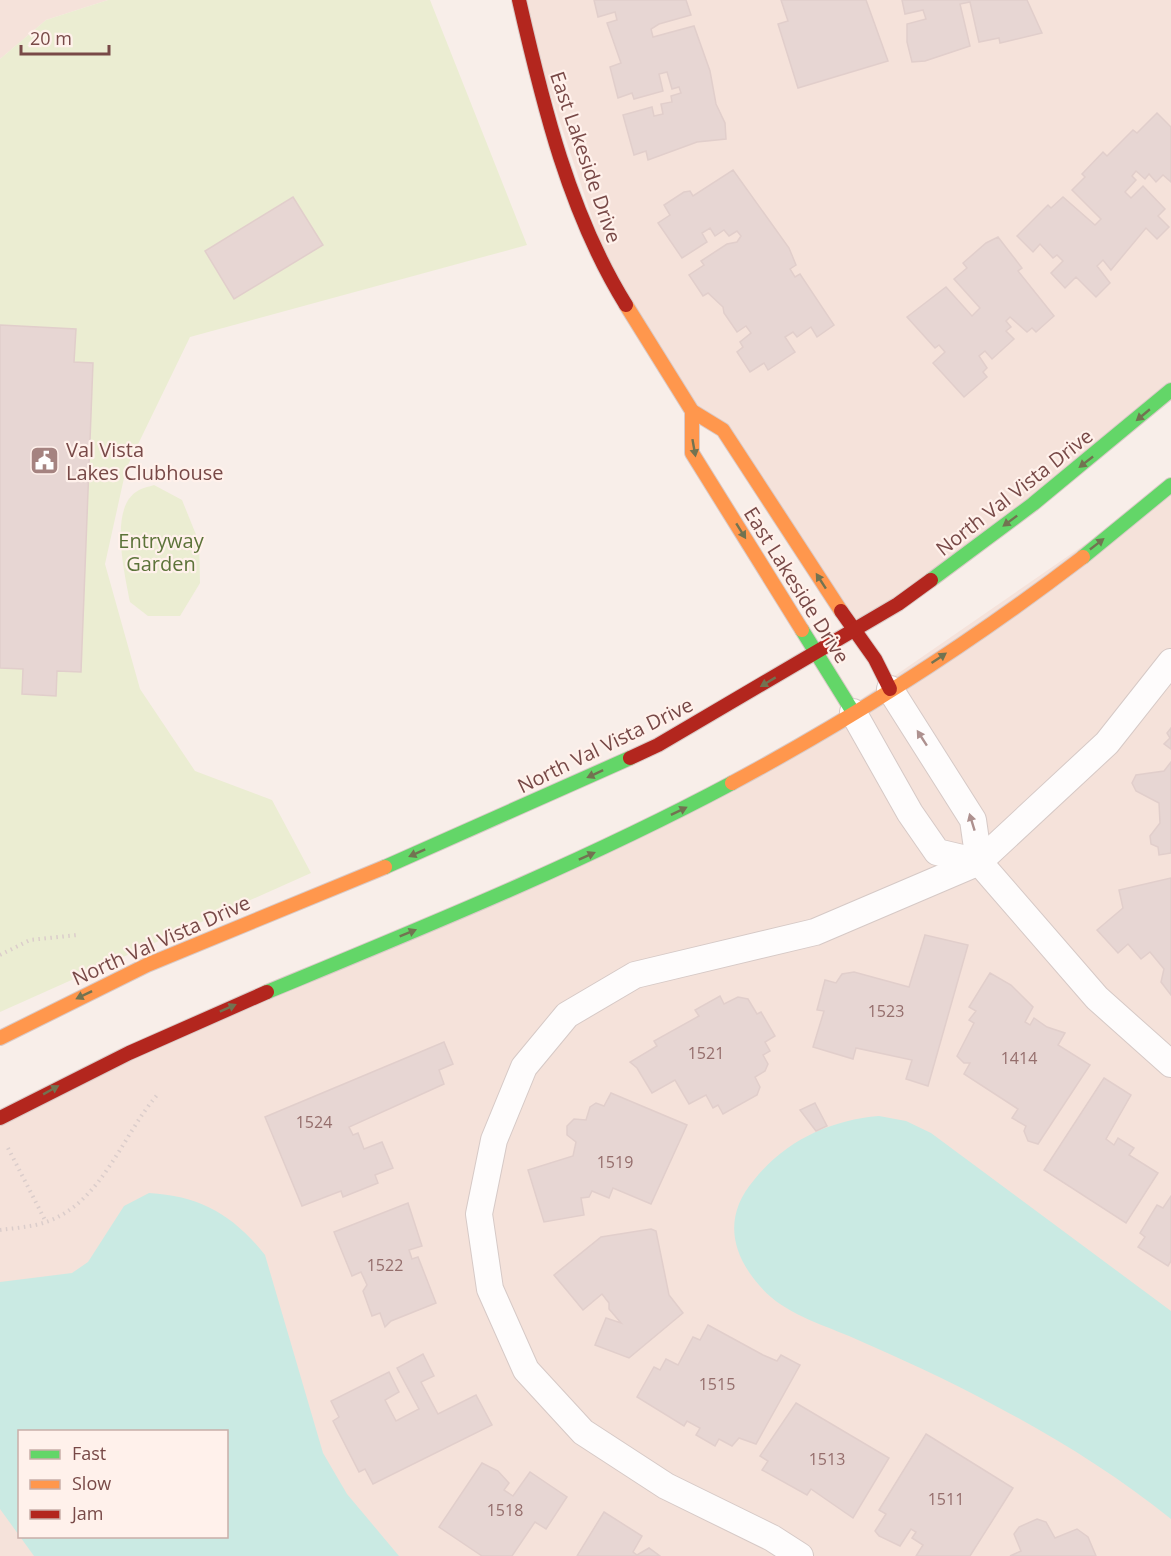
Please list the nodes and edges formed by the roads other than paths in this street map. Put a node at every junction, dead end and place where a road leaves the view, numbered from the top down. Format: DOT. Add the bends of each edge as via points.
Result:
graph roads {
  1 [pos="519,0"];
  2 [pos="1171,390"];
  3 [pos="692,411"];
  4 [pos="1171,485"];
  5 [pos="853,630"];
  6 [pos="818,652"];
  7 [pos="1171,662"];
  8 [pos="890,689"];
  9 [pos="853,712"];
  10 [pos="979,862"];
  11 [pos="0,1038"];
  12 [pos="1171,1064"];
  13 [pos="0,1118"];
  14 [pos="800,1556"];
  1 -- 3 [label="main road, East Lakeside Drive" via="543,103 582,219 616,289"];
  2 -- 5 [label="main road, North Val Vista Drive, one-way" via="1033,504 898,604"];
  5 -- 3 [label="main road, East Lakeside Drive, one-way" via="723,430"];
  3 -- 6 [label="main road, East Lakeside Drive, one-way" via="692,453"];
  8 -- 4 [label="main road, one-way" via="1012,609"];
  5 -- 6 [label="main road, North Val Vista Drive"];
  5 -- 8 [label="main road, East Lakeside Drive" via="875,659"];
  6 -- 9 [label="main road, East Lakeside Drive"];
  6 -- 11 [label="main road, North Val Vista Drive, one-way" via="658,745 410,857 147,964"];
  7 -- 10 [label="street" via="1107,743"];
  8 -- 9 [label="main road"];
  10 -- 8 [label="street, one-way" via="973,820"];
  9 -- 10 [label="street" via="910,813 937,852"];
  13 -- 9 [label="main road, one-way" via="80,1074 214,1014 610,845 764,766"];
  10 -- 12 [label="street" via="1097,998"];
  10 -- 14 [label="street" via="815,932 635,975 567,1015 524,1067 494,1140 479,1214 490,1288 526,1370 583,1432 666,1486"];
}
